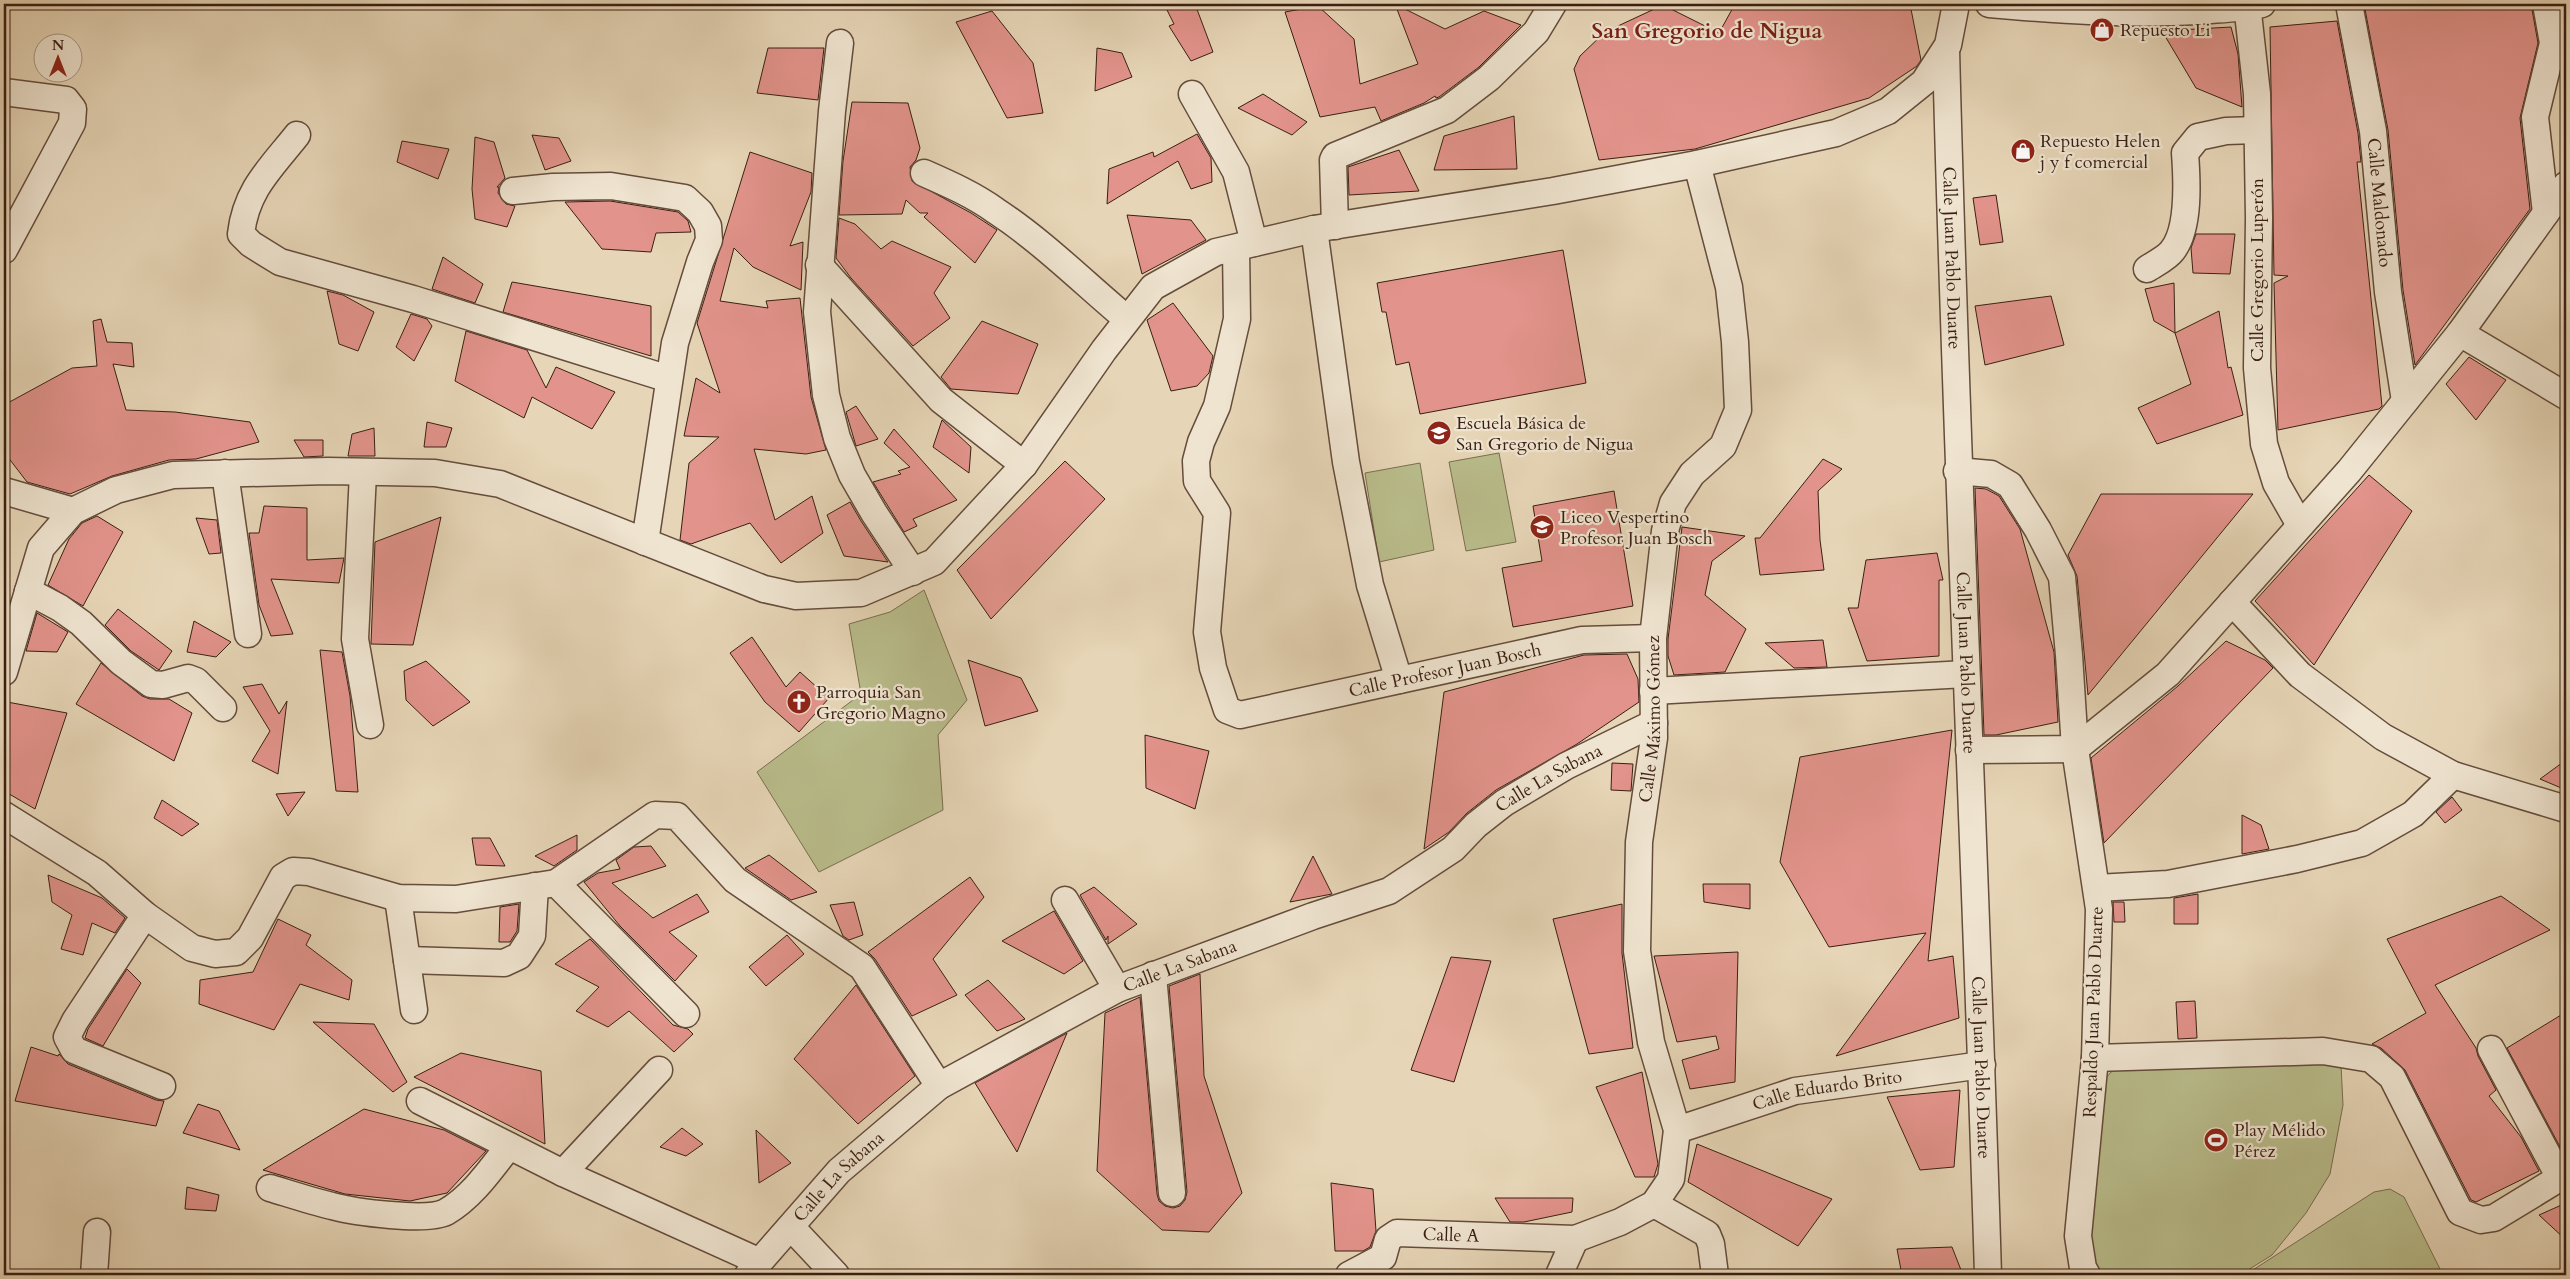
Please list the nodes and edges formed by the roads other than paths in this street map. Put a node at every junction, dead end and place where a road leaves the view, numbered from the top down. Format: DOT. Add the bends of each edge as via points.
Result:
graph roads {
  1 [pos="1553,4"];
  2 [pos="1956,4"];
  3 [pos="1989,4"];
  4 [pos="2349,4"];
  5 [pos="2546,4"];
  6 [pos="2252,5"];
  7 [pos="840,43"];
  8 [pos="1946,50"];
  9 [pos="4,92"];
  10 [pos="1192,94"];
  11 [pos="2257,130"];
  12 [pos="297,135"];
  13 [pos="1698,164"];
  14 [pos="924,173"];
  15 [pos="2566,185"];
  16 [pos="513,192"];
  17 [pos="2546,213"];
  18 [pos="1325,228"];
  19 [pos="1245,246"];
  20 [pos="4,250"];
  21 [pos="819,265"];
  22 [pos="2147,269"];
  23 [pos="1128,319"];
  24 [pos="2460,333"];
  25 [pos="669,379"];
  26 [pos="2566,396"];
  27 [pos="2405,402"];
  28 [pos="1024,465"];
  29 [pos="1957,471"];
  30 [pos="363,473"];
  31 [pos="225,474"];
  32 [pos="4,491"];
  33 [pos="73,511"];
  34 [pos="2300,526"];
  35 [pos="645,542"];
  36 [pos="913,572"];
  37 [pos="28,591"];
  38 [pos="2232,602"];
  39 [pos="248,634"];
  40 [pos="1653,638"];
  41 [pos="4,672"];
  42 [pos="1966,674"];
  43 [pos="1400,680"];
  44 [pos="1653,691"];
  45 [pos="223,708"];
  46 [pos="1654,723"];
  47 [pos="370,725"];
  48 [pos="2075,749"];
  49 [pos="1969,750"];
  50 [pos="2453,775"];
  51 [pos="2566,808"];
  52 [pos="4,815"];
  53 [pos="545,885"];
  54 [pos="2097,888"];
  55 [pos="398,898"];
  56 [pos="1065,900"];
  57 [pos="145,915"];
  58 [pos="408,960"];
  59 [pos="1153,975"];
  60 [pos="1117,989"];
  61 [pos="414,1010"];
  62 [pos="686,1014"];
  63 [pos="2492,1049"];
  64 [pos="2095,1058"];
  65 [pos="1982,1065"];
  66 [pos="659,1070"];
  67 [pos="162,1086"];
  68 [pos="939,1086"];
  69 [pos="420,1101"];
  70 [pos="1677,1130"];
  71 [pos="509,1146"];
  72 [pos="563,1173"];
  73 [pos="2563,1176"];
  74 [pos="270,1188"];
  75 [pos="1172,1193"];
  76 [pos="1654,1204"];
  77 [pos="791,1227"];
  78 [pos="97,1232"];
  79 [pos="1575,1239"];
  80 [pos="753,1268"];
  81 [pos="94,1275"];
  82 [pos="836,1275"];
  83 [pos="1349,1275"];
  84 [pos="1559,1275"];
  85 [pos="1715,1275"];
  86 [pos="1988,1275"];
  87 [pos="2087,1275"];
  1 -- 18 [label="street" via="1536,32 1489,78 1447,110 1335,156"];
  2 -- 8 [label="street"];
  3 -- 6 [label="street" via="2103,13 2173,12"];
  4 -- 27 [label="street, Calle Maldonado" via="2373,131 2388,292"];
  5 -- 17 [label="street" via="2553,43 2534,116"];
  6 -- 11 [label="street, Calle Gregorio Luperón"];
  7 -- 21 [label="street"];
  8 -- 13 [label="street" via="1924,82 1888,111 1836,133"];
  8 -- 29 [label="street, Calle Juan Pablo Duarte"];
  9 -- 20 [label="street" via="66,100 73,109 72,123"];
  10 -- 19 [label="street" via="1236,172"];
  11 -- 22 [label="street" via="2226,131 2198,137 2185,153 2184,224 2172,252"];
  11 -- 34 [label="street, Calle Gregorio Luperón" via="2257,368 2264,444 2276,483"];
  12 -- 25 [label="street" via="253,190 243,215 241,234 251,244 280,262 413,299"];
  13 -- 18 [label="street"];
  13 -- 40 [label="street, Calle Máximo Gómez" via="1729,287 1738,410 1723,446 1692,474 1673,503 1665,531"];
  14 -- 23 [label="street" via="996,210"];
  15 -- 17 [label="street"];
  16 -- 25 [label="street" via="553,186 610,186 685,198 700,212 708,226 709,240 675,343"];
  17 -- 24 [label="street"];
  18 -- 19 [label="street"];
  18 -- 43 [label="street" via="1346,462 1370,585"];
  19 -- 23 [label="street" via="1216,252 1153,287"];
  19 -- 43 [label="street, Calle Profesor Juan Bosch" via="1237,319 1217,406 1200,442 1196,461 1197,481 1217,513 1207,632 1213,668 1227,710 1240,715"];
  21 -- 28 [label="street" via="941,400"];
  21 -- 36 [label="street" via="817,312 826,395 837,438 856,483"];
  23 -- 28 [label="street"];
  24 -- 26 [label="street"];
  24 -- 27 [label="street"];
  25 -- 35 [label="street"];
  27 -- 34 [label="street"];
  28 -- 36 [label="street" via="934,562"];
  29 -- 42 [label="street, Calle Juan Pablo Duarte"];
  29 -- 48 [label="street, Respaldo Juan Pablo Duarte" via="1991,474 2010,485 2062,577"];
  30 -- 31 [label="street"];
  30 -- 35 [label="street" via="435,474 500,484"];
  30 -- 47 [label="street" via="355,639"];
  31 -- 33 [label="street" via="173,475 116,490"];
  31 -- 39 [label="street"];
  32 -- 33 [label="street"];
  33 -- 37 [label="street" via="41,548"];
  34 -- 38 [label="street"];
  35 -- 36 [label="street" via="734,579 796,596 861,593"];
  37 -- 41 [label="street"];
  37 -- 45 [label="street" via="81,623 121,662 151,684 163,685 188,678 196,681"];
  38 -- 48 [label="street" via="2168,674"];
  38 -- 50 [label="street" via="2300,675 2383,738"];
  40 -- 43 [label="street, Calle Profesor Juan Bosch" via="1582,640"];
  40 -- 44 [label="street, Calle Máximo Gómez"];
  42 -- 44 [label="street"];
  42 -- 49 [label="street, Calle Juan Pablo Duarte"];
  44 -- 46 [label="street, Calle Máximo Gómez"];
  46 -- 59 [label="street, Calle La Sabana" via="1566,766 1504,803 1453,849 1389,891"];
  46 -- 70 [label="street, Calle Máximo Gómez" via="1639,842 1637,951 1651,1042"];
  48 -- 49 [label="street"];
  48 -- 54 [label="street, Respaldo Juan Pablo Duarte"];
  49 -- 65 [label="street, Calle Juan Pablo Duarte"];
  50 -- 51 [label="street"];
  50 -- 54 [label="street" via="2413,814 2362,843 2168,884"];
  52 -- 57 [label="street" via="97,873"];
  53 -- 55 [label="street" via="456,899"];
  53 -- 58 [label="street" via="532,936 519,956 504,963"];
  53 -- 62 [label="street"];
  53 -- 68 [label="street" via="656,815 677,816 734,880 862,967"];
  54 -- 64 [label="street, Respaldo Juan Pablo Duarte"];
  55 -- 57 [label="street" via="309,872 294,871 283,877 250,938 236,952 215,954 192,948"];
  55 -- 58 [label="street"];
  56 -- 60 [label="street"];
  57 -- 67 [label="street" via="67,1037 74,1050"];
  58 -- 61 [label="street"];
  59 -- 60 [label="street, Calle La Sabana"];
  59 -- 75 [label="street"];
  60 -- 68 [label="street, Calle La Sabana"];
  63 -- 73 [label="street"];
  64 -- 73 [label="street" via="2323,1051 2371,1059 2392,1077 2460,1212 2482,1220 2494,1218"];
  64 -- 87 [label="street, Respaldo Juan Pablo Duarte" via="2078,1236"];
  65 -- 70 [label="street, Calle Eduardo Brito" via="1795,1091"];
  65 -- 86 [label="street, Calle Juan Pablo Duarte"];
  66 -- 72 [label="street"];
  68 -- 77 [label="street, Calle La Sabana" via="839,1171"];
  69 -- 71 [label="street"];
  70 -- 76 [label="street, Calle Máximo Gómez" via="1671,1180"];
  71 -- 72 [label="street"];
  71 -- 74 [label="street" via="461,1201 434,1216 394,1215 333,1207"];
  72 -- 80 [label="street"];
  76 -- 79 [label="street, Calle Máximo Gómez" via="1620,1222"];
  76 -- 85 [label="street" via="1706,1234 1711,1244"];
  77 -- 80 [label="street, Calle La Sabana"];
  77 -- 82 [label="street"];
  78 -- 81 [label="street"];
  79 -- 83 [label="street, Calle A" via="1397,1233 1388,1239 1383,1257"];
  79 -- 84 [label="street"];
}
